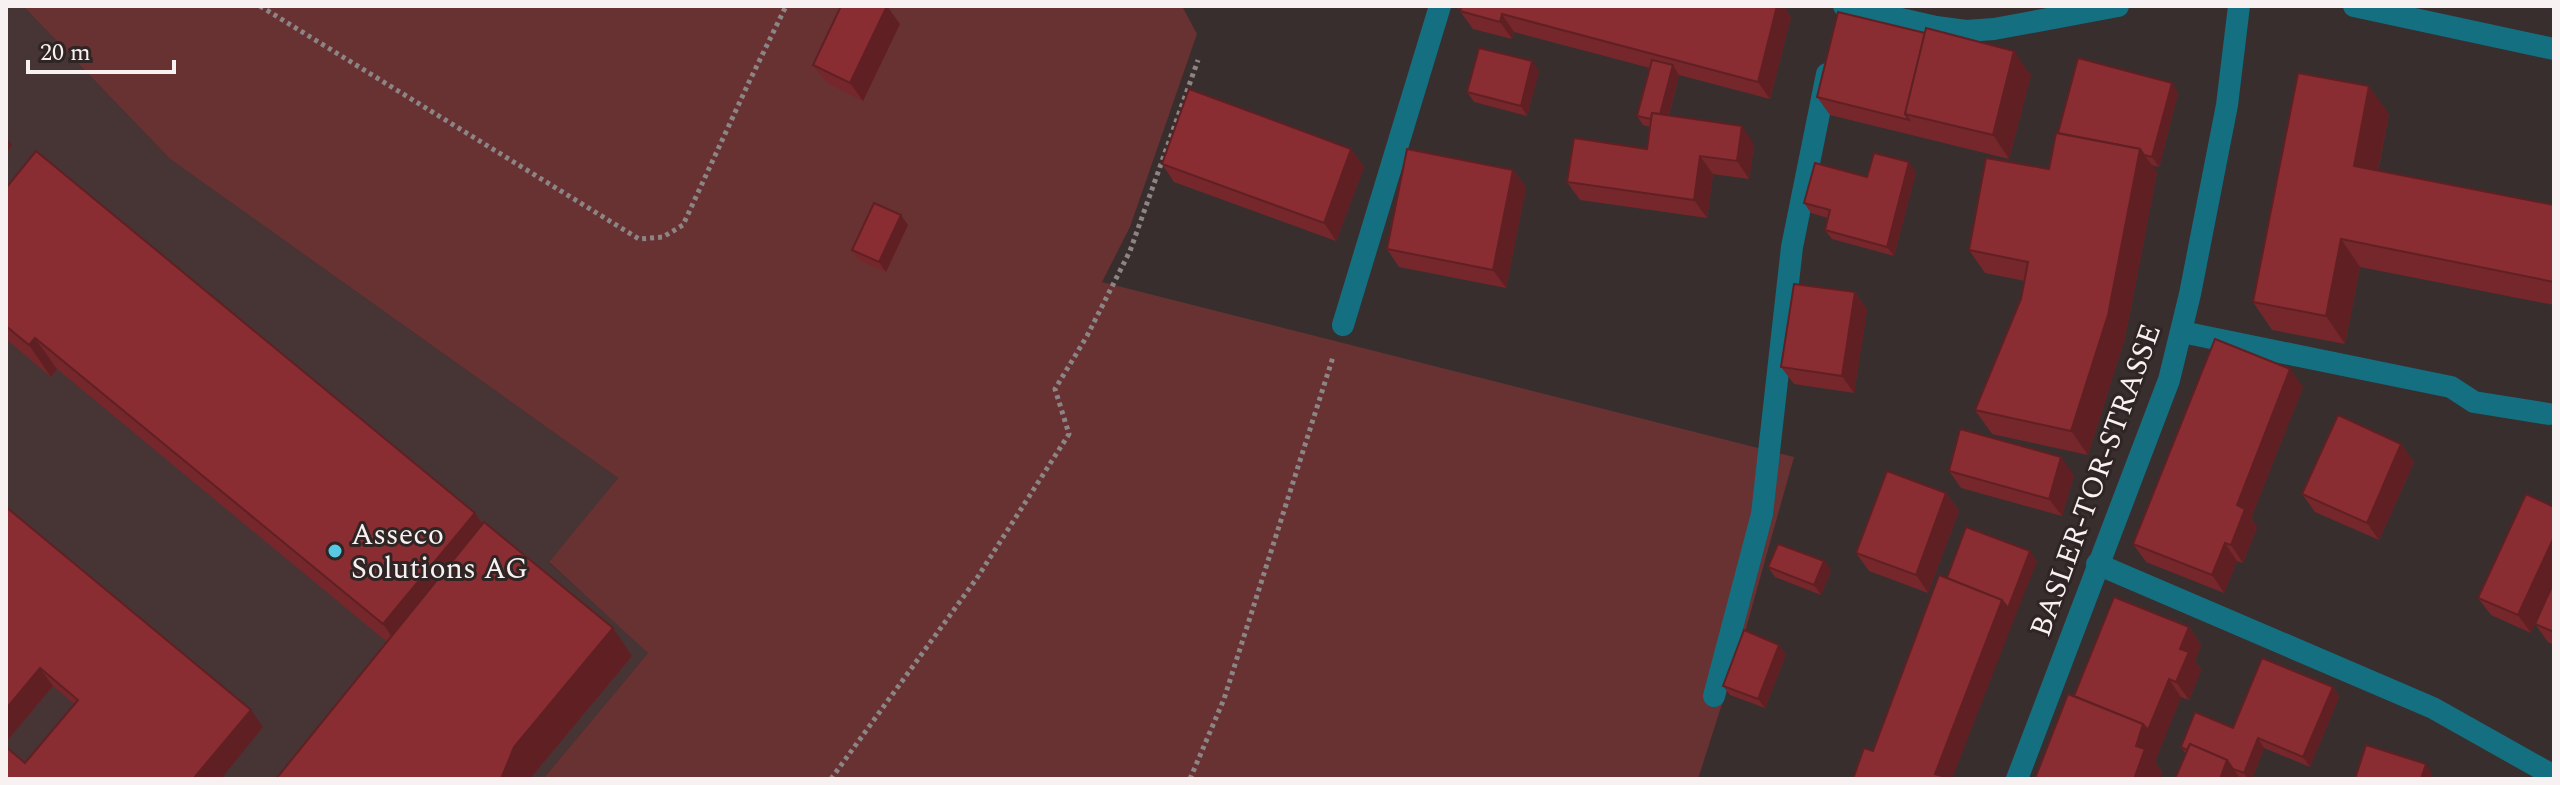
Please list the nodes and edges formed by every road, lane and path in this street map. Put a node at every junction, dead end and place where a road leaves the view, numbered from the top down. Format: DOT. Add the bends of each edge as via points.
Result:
graph roads {
  1 [pos="260,6"];
  2 [pos="786,6"];
  3 [pos="1440,6"];
  4 [pos="2118,6"];
  5 [pos="2239,6"];
  6 [pos="2354,6"];
  7 [pos="1841,11"];
  8 [pos="2554,49"];
  9 [pos="1832,51"];
  10 [pos="1198,60"];
  11 [pos="1343,325"];
  12 [pos="2182,332"];
  13 [pos="2549,414"];
  14 [pos="2097,564"];
  15 [pos="1714,696"];
  16 [pos="2554,776"];
  17 [pos="831,779"];
  18 [pos="1190,779"];
  19 [pos="2017,779"];
  1 -- 2 [label="path" via="639,239 663,237 683,225"];
  3 -- 11 [label="street"];
  4 -- 7 [label="street" via="1966,31"];
  5 -- 12 [label="street, BASLER-TOR-STRASSE" via="2227,105"];
  6 -- 8 [label="street"];
  9 -- 15 [label="street" via="1792,247 1762,514"];
  10 -- 17 [label="path" via="1130,251 1055,389 1069,434 977,578"];
  11 -- 18 [label="path" via="1224,699"];
  12 -- 13 [label="street" via="2451,387 2474,402"];
  12 -- 14 [label="street, BASLER-TOR-STRASSE" via="2169,380"];
  14 -- 16 [label="street" via="2433,708"];
  14 -- 19 [label="street, BASLER-TOR-STRASSE"];
}
